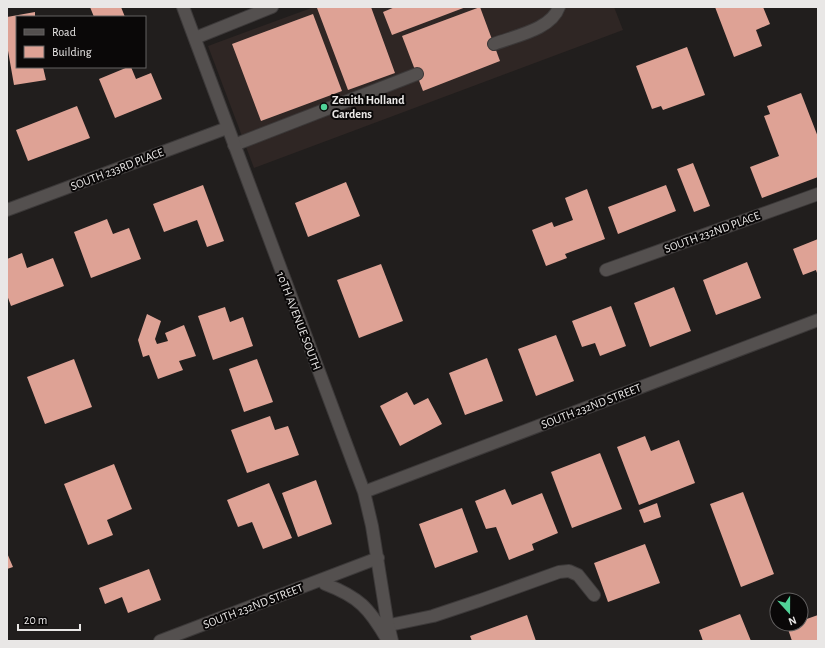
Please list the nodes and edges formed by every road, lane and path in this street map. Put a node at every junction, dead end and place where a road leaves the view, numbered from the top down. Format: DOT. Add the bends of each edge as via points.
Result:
graph roads {
  1 [pos="183,7"];
  2 [pos="272,7"];
  3 [pos="559,7"];
  4 [pos="195,38"];
  5 [pos="494,44"];
  6 [pos="416,74"];
  7 [pos="227,128"];
  8 [pos="234,145"];
  9 [pos="818,194"];
  10 [pos="7,210"];
  11 [pos="606,270"];
  12 [pos="818,320"];
  13 [pos="364,492"];
  14 [pos="378,558"];
  15 [pos="323,580"];
  16 [pos="594,595"];
  17 [pos="384,626"];
  18 [pos="160,641"];
  19 [pos="388,641"];
  20 [pos="392,641"];
  1 -- 4 [label="street, 10TH AVENUE SOUTH"];
  2 -- 4 [label="street"];
  3 -- 5 [label="street" via="548,22 531,32"];
  4 -- 7 [label="street, 10TH AVENUE SOUTH"];
  6 -- 8 [label="street"];
  7 -- 8 [label="street, 10TH AVENUE SOUTH"];
  7 -- 10 [label="street, SOUTH 233RD PLACE"];
  8 -- 13 [label="street, 10TH AVENUE SOUTH"];
  9 -- 11 [label="street, SOUTH 232ND PLACE"];
  12 -- 13 [label="street, SOUTH 232ND STREET"];
  13 -- 14 [label="street, 10TH AVENUE SOUTH"];
  14 -- 15 [label="street, SOUTH 232ND STREET"];
  14 -- 17 [label="street, 10TH AVENUE SOUTH"];
  15 -- 17 [label="street" via="325,584 359,601"];
  15 -- 18 [label="street, SOUTH 232ND STREET"];
  16 -- 17 [label="street" via="578,575 569,571 559,572 434,616"];
  17 -- 19 [label="street"];
  17 -- 20 [label="street, 10TH AVENUE SOUTH"];
}
